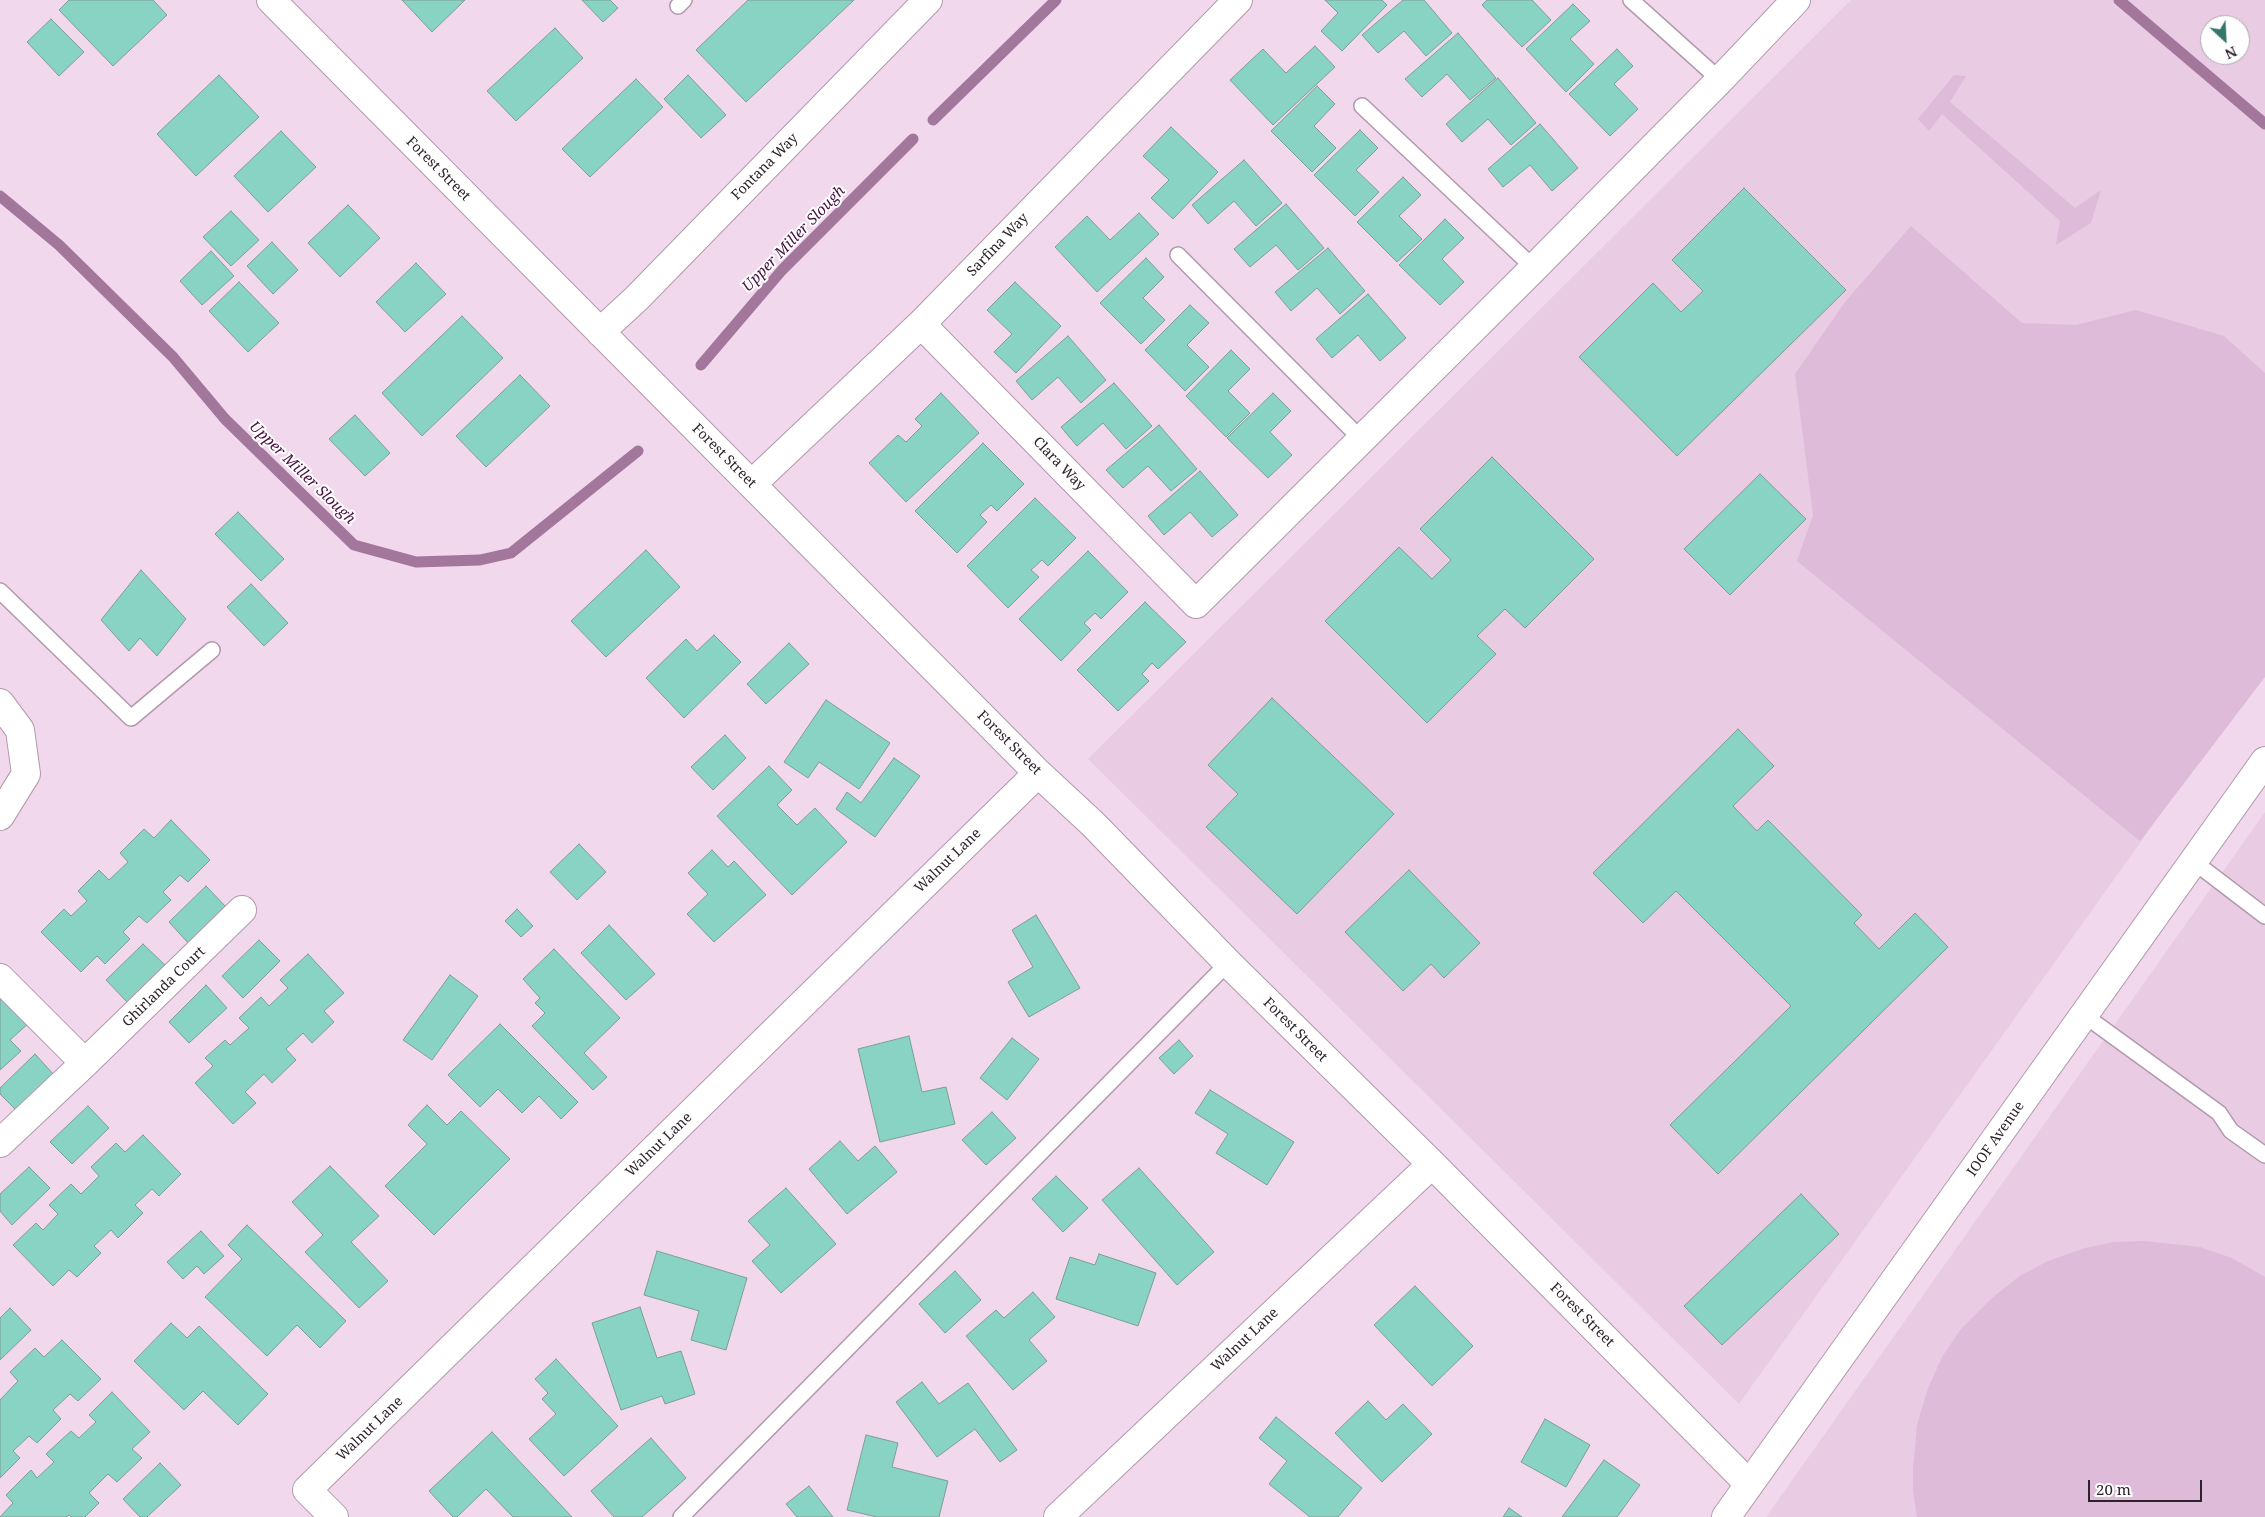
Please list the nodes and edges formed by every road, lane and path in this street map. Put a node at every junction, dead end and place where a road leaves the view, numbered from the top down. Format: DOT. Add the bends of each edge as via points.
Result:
graph roads {
  1 [pos="270,0"];
  2 [pos="928,0"];
  3 [pos="1238,0"];
  4 [pos="1631,0"];
  5 [pos="1796,0"];
  6 [pos="1720,80"];
  7 [pos="1362,106"];
  8 [pos="1178,254"];
  9 [pos="1534,268"];
  10 [pos="921,324"];
  11 [pos="600,332"];
  12 [pos="1362,440"];
  13 [pos="752,484"];
  14 [pos="0,591"];
  15 [pos="212,650"];
  16 [pos="0,703"];
  17 [pos="2265,761"];
  18 [pos="1038,773"];
  19 [pos="0,816"];
  20 [pos="2194,862"];
  21 [pos="242,910"];
  22 [pos="2265,916"];
  23 [pos="1228,963"];
  24 [pos="0,978"];
  25 [pos="2084,1015"];
  26 [pos="86,1063"];
  27 [pos="0,1143"];
  28 [pos="2265,1155"];
  29 [pos="1432,1164"];
  30 [pos="1749,1484"];
  31 [pos="334,1517"];
  32 [pos="681,1517"];
  33 [pos="1058,1517"];
  34 [pos="1726,1517"];
  1 -- 11 [label="street, Forest Street"];
  2 -- 11 [label="street, Fontana Way"];
  3 -- 10 [label="street, Sarfina Way"];
  4 -- 6 [label="lane"];
  5 -- 6 [label="street"];
  6 -- 9 [label="street"];
  7 -- 9 [label="lane"];
  8 -- 12 [label="lane"];
  9 -- 12 [label="street"];
  10 -- 12 [label="street, Clara Way" via="1196,604"];
  10 -- 13 [label="street, Sarfina Way"];
  11 -- 13 [label="street, Forest Street"];
  13 -- 18 [label="street, Forest Street"];
  14 -- 15 [label="lane" via="130,718"];
  16 -- 19 [label="street" via="20,730 26,774"];
  17 -- 20 [label="street, IOOF Avenue"];
  18 -- 23 [label="street, Forest Street" via="1093,824"];
  18 -- 31 [label="street, Walnut Lane" via="307,1490"];
  20 -- 22 [label="lane"];
  20 -- 25 [label="street, IOOF Avenue"];
  21 -- 26 [label="street, Ghirlanda Court"];
  23 -- 29 [label="street, Forest Street"];
  23 -- 32 [label="lane"];
  24 -- 26 [label="street"];
  25 -- 28 [label="lane" via="2219,1113 2231,1131"];
  25 -- 30 [label="street, IOOF Avenue"];
  26 -- 27 [label="street, Ghirlanda Court"];
  29 -- 30 [label="street, Forest Street"];
  29 -- 33 [label="street, Walnut Lane"];
  30 -- 34 [label="street, IOOF Avenue"];
}
